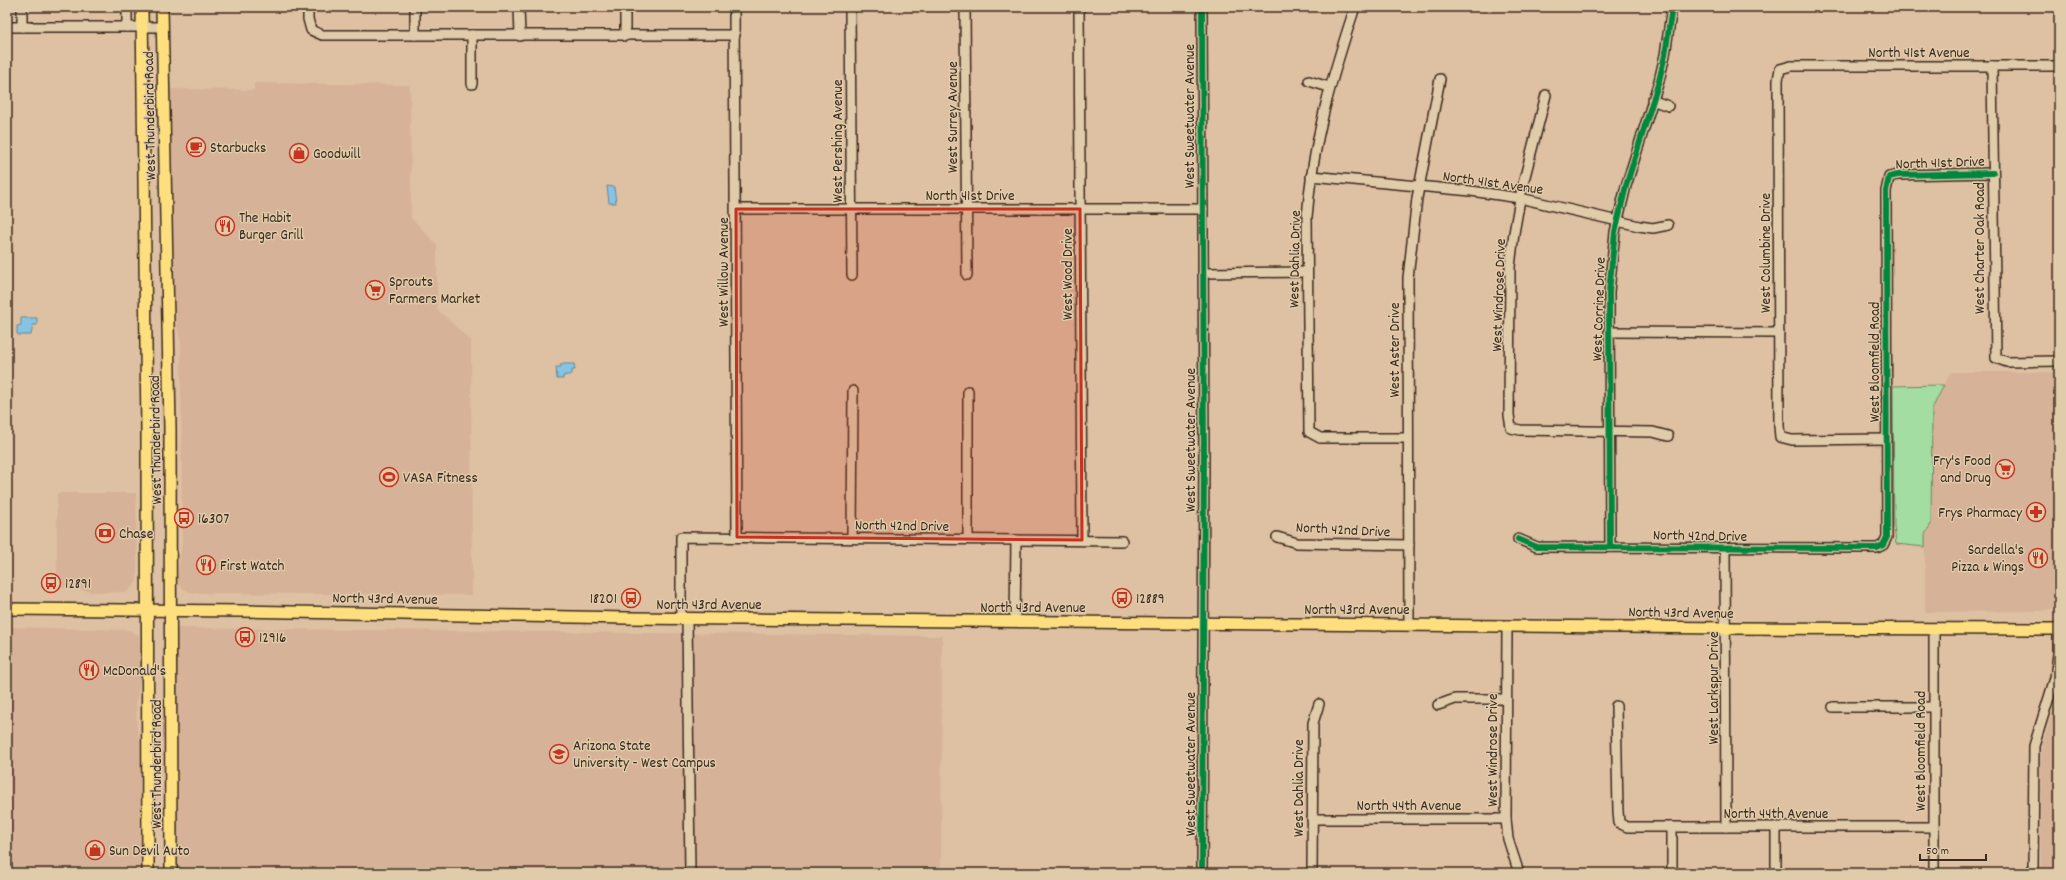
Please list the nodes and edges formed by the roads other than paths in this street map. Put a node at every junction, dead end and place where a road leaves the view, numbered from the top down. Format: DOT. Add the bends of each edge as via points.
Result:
graph roads {
  1 [pos="22,7"];
  2 [pos="127,7"];
  3 [pos="142,7"];
  4 [pos="162,7"];
  5 [pos="308,7"];
  6 [pos="414,7"];
  7 [pos="520,7"];
  8 [pos="625,7"];
  9 [pos="734,7"];
  10 [pos="850,7"];
  11 [pos="966,7"];
  12 [pos="1079,7"];
  13 [pos="1202,7"];
  14 [pos="1355,7"];
  15 [pos="1672,7"];
  16 [pos="7,27"];
  17 [pos="22,27"];
  18 [pos="127,27"];
  19 [pos="142,27"];
  20 [pos="162,27"];
  21 [pos="415,35"];
  22 [pos="472,35"];
  23 [pos="520,36"];
  24 [pos="624,36"];
  25 [pos="735,36"];
  26 [pos="1992,66"];
  27 [pos="2059,66"];
  28 [pos="1780,69"];
  29 [pos="1440,80"];
  30 [pos="1309,81"];
  31 [pos="472,84"];
  32 [pos="1329,87"];
  33 [pos="1546,95"];
  34 [pos="1652,100"];
  35 [pos="1668,106"];
  36 [pos="1993,173"];
  37 [pos="1311,176"];
  38 [pos="1888,178"];
  39 [pos="1419,186"];
  40 [pos="1520,198"];
  41 [pos="851,208"];
  42 [pos="736,209"];
  43 [pos="967,209"];
  44 [pos="1080,209"];
  45 [pos="1203,209"];
  46 [pos="1618,220"];
  47 [pos="1668,224"];
  48 [pos="1308,272"];
  49 [pos="1203,273"];
  50 [pos="852,275"];
  51 [pos="967,275"];
  52 [pos="1609,332"];
  53 [pos="1779,333"];
  54 [pos="2059,361"];
  55 [pos="853,392"];
  56 [pos="968,392"];
  57 [pos="1609,431"];
  58 [pos="1668,436"];
  59 [pos="1408,438"];
  60 [pos="1887,439"];
  61 [pos="1277,536"];
  62 [pos="737,537"];
  63 [pos="852,538"];
  64 [pos="968,539"];
  65 [pos="1518,539"];
  66 [pos="1016,540"];
  67 [pos="1082,540"];
  68 [pos="1122,541"];
  69 [pos="1409,545"];
  70 [pos="1883,545"];
  71 [pos="1610,547"];
  72 [pos="1725,548"];
  73 [pos="7,609"];
  74 [pos="148,610"];
  75 [pos="171,610"];
  76 [pos="684,618"];
  77 [pos="1015,621"];
  78 [pos="1203,623"];
  79 [pos="1409,624"];
  80 [pos="1507,625"];
  81 [pos="1727,628"];
  82 [pos="1934,629"];
  83 [pos="2059,629"];
  84 [pos="1506,699"];
  85 [pos="1319,704"];
  86 [pos="1438,705"];
  87 [pos="1616,706"];
  88 [pos="1833,707"];
  89 [pos="1934,707"];
  90 [pos="1312,819"];
  91 [pos="1506,819"];
  92 [pos="1672,827"];
  93 [pos="1726,827"];
  94 [pos="1776,827"];
  95 [pos="1934,827"];
  96 [pos="148,873"];
  97 [pos="171,873"];
  98 [pos="690,873"];
  99 [pos="1202,873"];
  100 [pos="1312,873"];
  101 [pos="1519,873"];
  102 [pos="1672,873"];
  103 [pos="1776,873"];
  104 [pos="1934,873"];
  105 [pos="2034,873"];
  1 -- 17 [label="street"];
  2 -- 18 [label="street"];
  3 -- 19 [label="main road, West Thunderbird Road"];
  4 -- 20 [label="main road, West Thunderbird Road"];
  5 -- 21 [label="street" via="311,30 322,35"];
  6 -- 21 [label="street"];
  7 -- 23 [label="street"];
  8 -- 24 [label="street"];
  9 -- 25 [label="street, West Willow Avenue"];
  10 -- 41 [label="street, West Pershing Avenue"];
  11 -- 43 [label="street, West Surrey Avenue"];
  12 -- 44 [label="street, West Wood Drive"];
  13 -- 45 [label="street, West Sweetwater Avenue"];
  14 -- 32 [label="street, West Dahlia Drive"];
  15 -- 34 [label="street, West Corrine Drive" via="1665,55"];
  16 -- 17 [label="street"];
  17 -- 18 [label="street"];
  18 -- 19 [label="street"];
  19 -- 20 [label="street"];
  19 -- 74 [label="main road, West Thunderbird Road"];
  20 -- 75 [label="main road, West Thunderbird Road"];
  21 -- 22 [label="street"];
  22 -- 23 [label="street"];
  22 -- 31 [label="street"];
  23 -- 24 [label="street"];
  24 -- 25 [label="street"];
  25 -- 42 [label="street, West Willow Avenue"];
  26 -- 27 [label="street, North 41st Avenue"];
  26 -- 28 [label="street, North 41st Avenue" via="1791,66"];
  26 -- 36 [label="street, West Charter Oak Road"];
  28 -- 53 [label="street, West Columbine Drive"];
  29 -- 39 [label="street, West Aster Drive"];
  30 -- 32 [label="street"];
  32 -- 37 [label="street, West Dahlia Drive" via="1316,141"];
  33 -- 40 [label="street, West Windrose Drive"];
  34 -- 35 [label="street"];
  34 -- 46 [label="street, West Corrine Drive"];
  36 -- 38 [label="street, North 41st Drive" via="1898,175"];
  36 -- 54 [label="street, West Charter Oak Road" via="1996,358 2007,362"];
  37 -- 39 [label="street, North 41st Avenue"];
  37 -- 48 [label="street, West Dahlia Drive"];
  38 -- 60 [label="street, West Bloomfield Road"];
  39 -- 40 [label="street, North 41st Avenue"];
  39 -- 59 [label="street, West Aster Drive" via="1408,278"];
  40 -- 46 [label="street, North 41st Avenue"];
  40 -- 57 [label="street, West Windrose Drive" via="1510,267 1511,428"];
  41 -- 42 [label="street, North 41st Drive"];
  41 -- 43 [label="street, North 41st Drive"];
  41 -- 50 [label="street, West Pershing Avenue"];
  42 -- 62 [label="street, West Willow Avenue"];
  43 -- 44 [label="street, North 41st Drive"];
  43 -- 51 [label="street, West Surrey Avenue"];
  44 -- 45 [label="street, North 41st Drive"];
  44 -- 67 [label="street, West Wood Drive"];
  45 -- 49 [label="street, West Sweetwater Avenue"];
  46 -- 47 [label="street, North 41st Avenue" via="1653,228"];
  46 -- 52 [label="street, West Corrine Drive" via="1609,292"];
  48 -- 49 [label="street"];
  48 -- 59 [label="street, West Dahlia Drive" via="1309,432 1320,438"];
  49 -- 78 [label="street, West Sweetwater Avenue"];
  52 -- 53 [label="street"];
  52 -- 57 [label="street, West Corrine Drive"];
  53 -- 60 [label="street, West Columbine Drive" via="1780,437 1792,440"];
  55 -- 63 [label="street"];
  56 -- 64 [label="street"];
  57 -- 58 [label="street" via="1653,432"];
  57 -- 71 [label="street, West Corrine Drive"];
  59 -- 69 [label="street, West Aster Drive"];
  60 -- 70 [label="street, West Bloomfield Road" via="1887,537"];
  61 -- 69 [label="street, North 42nd Drive" via="1297,543"];
  62 -- 63 [label="street, North 42nd Drive"];
  62 -- 76 [label="street, North 42nd Drive" via="681,537"];
  63 -- 64 [label="street, North 42nd Drive"];
  64 -- 66 [label="street, North 42nd Drive"];
  65 -- 71 [label="street, North 42nd Drive" via="1537,547"];
  66 -- 67 [label="street, North 42nd Drive"];
  66 -- 77 [label="street"];
  67 -- 68 [label="street, North 42nd Drive"];
  69 -- 79 [label="street, West Aster Drive"];
  70 -- 72 [label="street, North 42nd Drive" via="1878,548"];
  71 -- 72 [label="street, North 42nd Drive"];
  72 -- 81 [label="street, West Larkspur Drive"];
  73 -- 74 [label="main road, North 43rd Avenue"];
  74 -- 75 [label="main road, North 43rd Avenue"];
  74 -- 96 [label="main road, West Thunderbird Road"];
  75 -- 76 [label="main road, North 43rd Avenue"];
  75 -- 97 [label="main road, West Thunderbird Road"];
  76 -- 77 [label="main road, North 43rd Avenue"];
  76 -- 98 [label="street"];
  77 -- 78 [label="main road, North 43rd Avenue"];
  78 -- 79 [label="main road, North 43rd Avenue"];
  78 -- 99 [label="street, West Sweetwater Avenue"];
  79 -- 80 [label="main road, North 43rd Avenue"];
  80 -- 81 [label="main road, North 43rd Avenue"];
  80 -- 84 [label="street, West Windrose Drive"];
  81 -- 82 [label="main road, North 43rd Avenue"];
  81 -- 93 [label="street, West Larkspur Drive"];
  82 -- 83 [label="main road, North 43rd Avenue"];
  82 -- 89 [label="street, West Bloomfield Road"];
  83 -- 105 [label="street" via="2055,678 2034,746"];
  84 -- 86 [label="street" via="1455,699"];
  84 -- 91 [label="street, West Windrose Drive"];
  85 -- 90 [label="street, West Dahlia Drive" via="1312,723"];
  87 -- 92 [label="street, North 44th Avenue" via="1619,824 1627,827"];
  88 -- 89 [label="street"];
  89 -- 95 [label="street, West Bloomfield Road"];
  90 -- 91 [label="street, North 44th Avenue"];
  90 -- 100 [label="street, West Dahlia Drive"];
  91 -- 101 [label="street, West Windrose Drive" via="1508,839"];
  92 -- 93 [label="street, North 44th Avenue"];
  92 -- 102 [label="street"];
  93 -- 94 [label="street, North 44th Avenue"];
  94 -- 95 [label="street, North 44th Avenue"];
  94 -- 103 [label="street"];
  95 -- 104 [label="street, West Bloomfield Road"];
}
